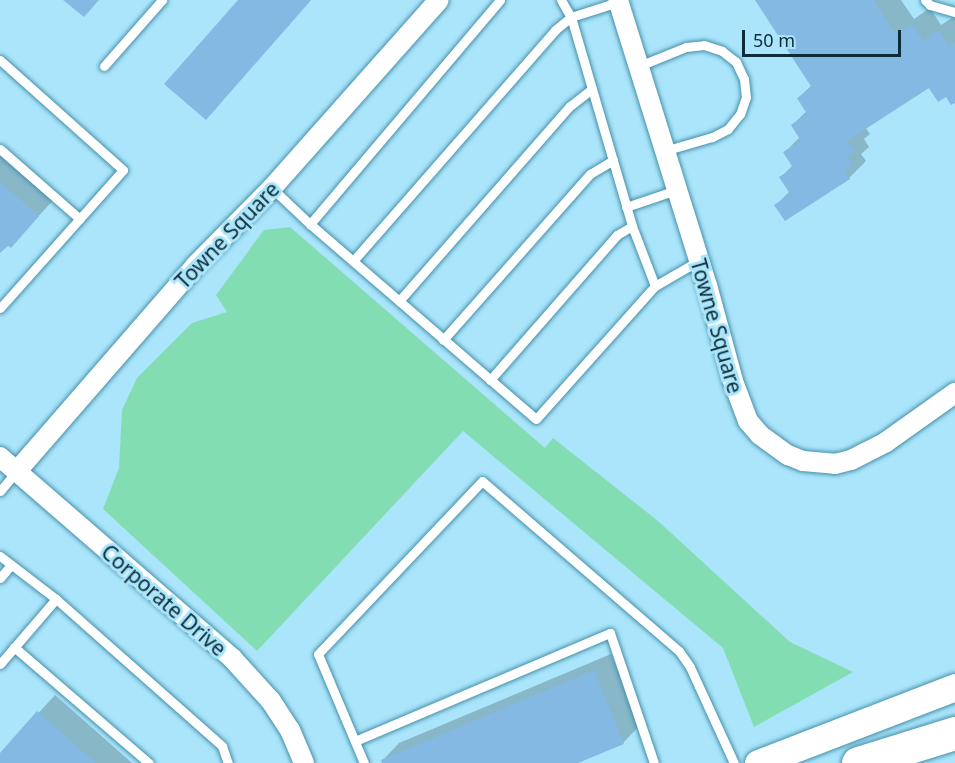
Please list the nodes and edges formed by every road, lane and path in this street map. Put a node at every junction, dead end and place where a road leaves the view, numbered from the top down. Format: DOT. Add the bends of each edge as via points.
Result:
graph roads {
  1 [pos="162,0"];
  2 [pos="439,0"];
  3 [pos="500,0"];
  4 [pos="561,0"];
  5 [pos="925,0"];
  6 [pos="618,1"];
  7 [pos="955,12"];
  8 [pos="571,17"];
  9 [pos="0,60"];
  10 [pos="104,66"];
  11 [pos="639,66"];
  12 [pos="592,89"];
  13 [pos="0,149"];
  14 [pos="664,151"];
  15 [pos="613,160"];
  16 [pos="272,188"];
  17 [pos="676,190"];
  18 [pos="627,207"];
  19 [pos="80,219"];
  20 [pos="310,224"];
  21 [pos="632,226"];
  22 [pos="353,261"];
  23 [pos="698,261"];
  24 [pos="655,286"];
  25 [pos="399,301"];
  26 [pos="0,308"];
  27 [pos="443,340"];
  28 [pos="490,380"];
  29 [pos="955,393"];
  30 [pos="0,457"];
  31 [pos="16,471"];
  32 [pos="0,491"];
  33 [pos="0,556"];
  34 [pos="10,566"];
  35 [pos="0,578"];
  36 [pos="56,599"];
  37 [pos="14,647"];
  38 [pos="0,664"];
  39 [pos="955,687"];
  40 [pos="955,733"];
  41 [pos="355,741"];
  42 [pos="149,763"];
  43 [pos="228,763"];
  44 [pos="304,763"];
  45 [pos="364,763"];
  46 [pos="654,763"];
  47 [pos="734,763"];
  48 [pos="758,763"];
  49 [pos="858,763"];
  1 -- 10 [label="lane"];
  2 -- 16 [label="street, Towne Square"];
  3 -- 20 [label="lane"];
  4 -- 8 [label="lane"];
  5 -- 7 [label="lane"];
  6 -- 8 [label="lane"];
  6 -- 11 [label="street, Towne Square"];
  8 -- 12 [label="lane"];
  8 -- 22 [label="lane" via="555,30"];
  9 -- 19 [label="lane" via="123,170"];
  11 -- 14 [label="street, Towne Square"];
  11 -- 14 [label="lane" via="686,47 704,45 722,51 736,62 744,79 746,97 740,114 728,129"];
  12 -- 15 [label="lane"];
  12 -- 25 [label="lane" via="570,106"];
  13 -- 19 [label="lane"];
  14 -- 17 [label="street, Towne Square"];
  15 -- 18 [label="lane"];
  15 -- 27 [label="lane" via="590,174"];
  16 -- 20 [label="lane"];
  16 -- 31 [label="street, Towne Square" via="195,266"];
  17 -- 18 [label="lane"];
  17 -- 23 [label="street, Towne Square"];
  18 -- 21 [label="lane"];
  19 -- 26 [label="lane"];
  20 -- 22 [label="lane"];
  21 -- 24 [label="lane"];
  21 -- 28 [label="lane" via="617,235"];
  22 -- 25 [label="lane"];
  23 -- 24 [label="lane"];
  23 -- 29 [label="street, Towne Square" via="744,412 760,435 788,455 819,464 850,460 886,442"];
  24 -- 28 [label="lane" via="536,419"];
  25 -- 27 [label="lane"];
  27 -- 28 [label="lane"];
  30 -- 31 [label="street, Corporate Drive"];
  31 -- 32 [label="lane"];
  31 -- 44 [label="street, Corporate Drive" via="232,658 271,701 290,730"];
  33 -- 34 [label="lane"];
  34 -- 35 [label="lane"];
  34 -- 36 [label="lane"];
  36 -- 37 [label="lane"];
  36 -- 43 [label="lane" via="222,746"];
  37 -- 38 [label="lane"];
  37 -- 42 [label="lane"];
  39 -- 48 [label="main road"];
  40 -- 49 [label="highway"];
  41 -- 45 [label="lane"];
  41 -- 46 [label="lane" via="610,633"];
  41 -- 47 [label="lane" via="318,654 482,481 678,651 690,667"];
}
